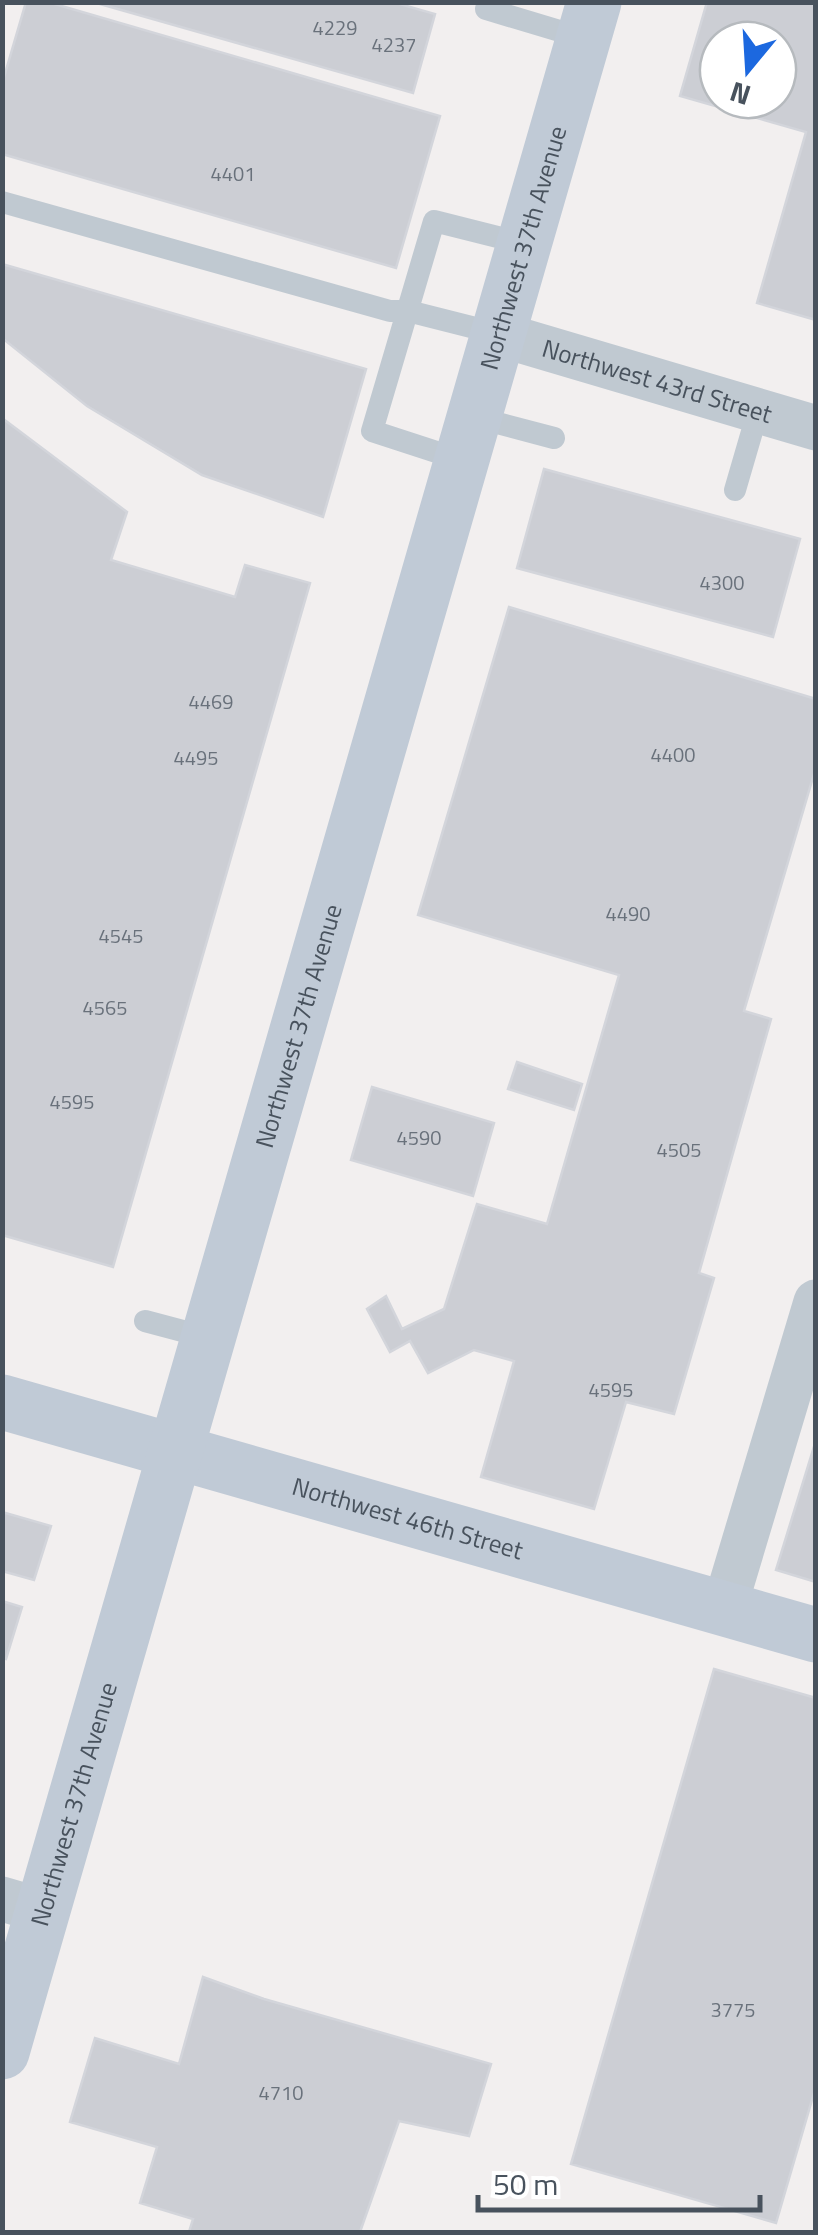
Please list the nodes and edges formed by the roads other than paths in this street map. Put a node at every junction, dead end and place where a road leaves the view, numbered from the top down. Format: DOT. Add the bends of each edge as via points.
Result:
graph roads {
  1 [pos="486,9"];
  2 [pos="589,20"];
  3 [pos="2,202"];
  4 [pos="525,244"];
  5 [pos="408,310"];
  6 [pos="499,334"];
  7 [pos="758,411"];
  8 [pos="816,428"];
  9 [pos="554,438"];
  10 [pos="468,439"];
  11 [pos="735,490"];
  12 [pos="816,1302"];
  13 [pos="145,1321"];
  14 [pos="209,1338"];
  15 [pos="2,1402"];
  16 [pos="177,1452"];
  17 [pos="724,1609"];
  18 [pos="816,1635"];
  19 [pos="23,1905"];
  20 [pos="2,2052"];
  1 -- 2 [label="lane"];
  2 -- 4 [label="street, Northwest 37th Avenue"];
  3 -- 5 [label="lane" via="390,312"];
  4 -- 5 [label="lane" via="434,221"];
  4 -- 6 [label="street, Northwest 37th Avenue"];
  5 -- 6 [label="lane"];
  5 -- 10 [label="lane" via="372,431"];
  6 -- 7 [label="street, Northwest 43rd Street"];
  6 -- 10 [label="street, Northwest 37th Avenue"];
  7 -- 8 [label="street, Northwest 43rd Street"];
  7 -- 11 [label="lane"];
  9 -- 10 [label="lane"];
  10 -- 14 [label="street, Northwest 37th Avenue"];
  12 -- 17 [label="street"];
  13 -- 14 [label="lane"];
  14 -- 16 [label="street, Northwest 37th Avenue"];
  15 -- 16 [label="street, Northwest 46th Street"];
  16 -- 17 [label="street, Northwest 46th Street"];
  16 -- 19 [label="street, Northwest 37th Avenue"];
  17 -- 18 [label="street, Northwest 46th Street"];
  19 -- 20 [label="street, Northwest 37th Avenue"];
}
